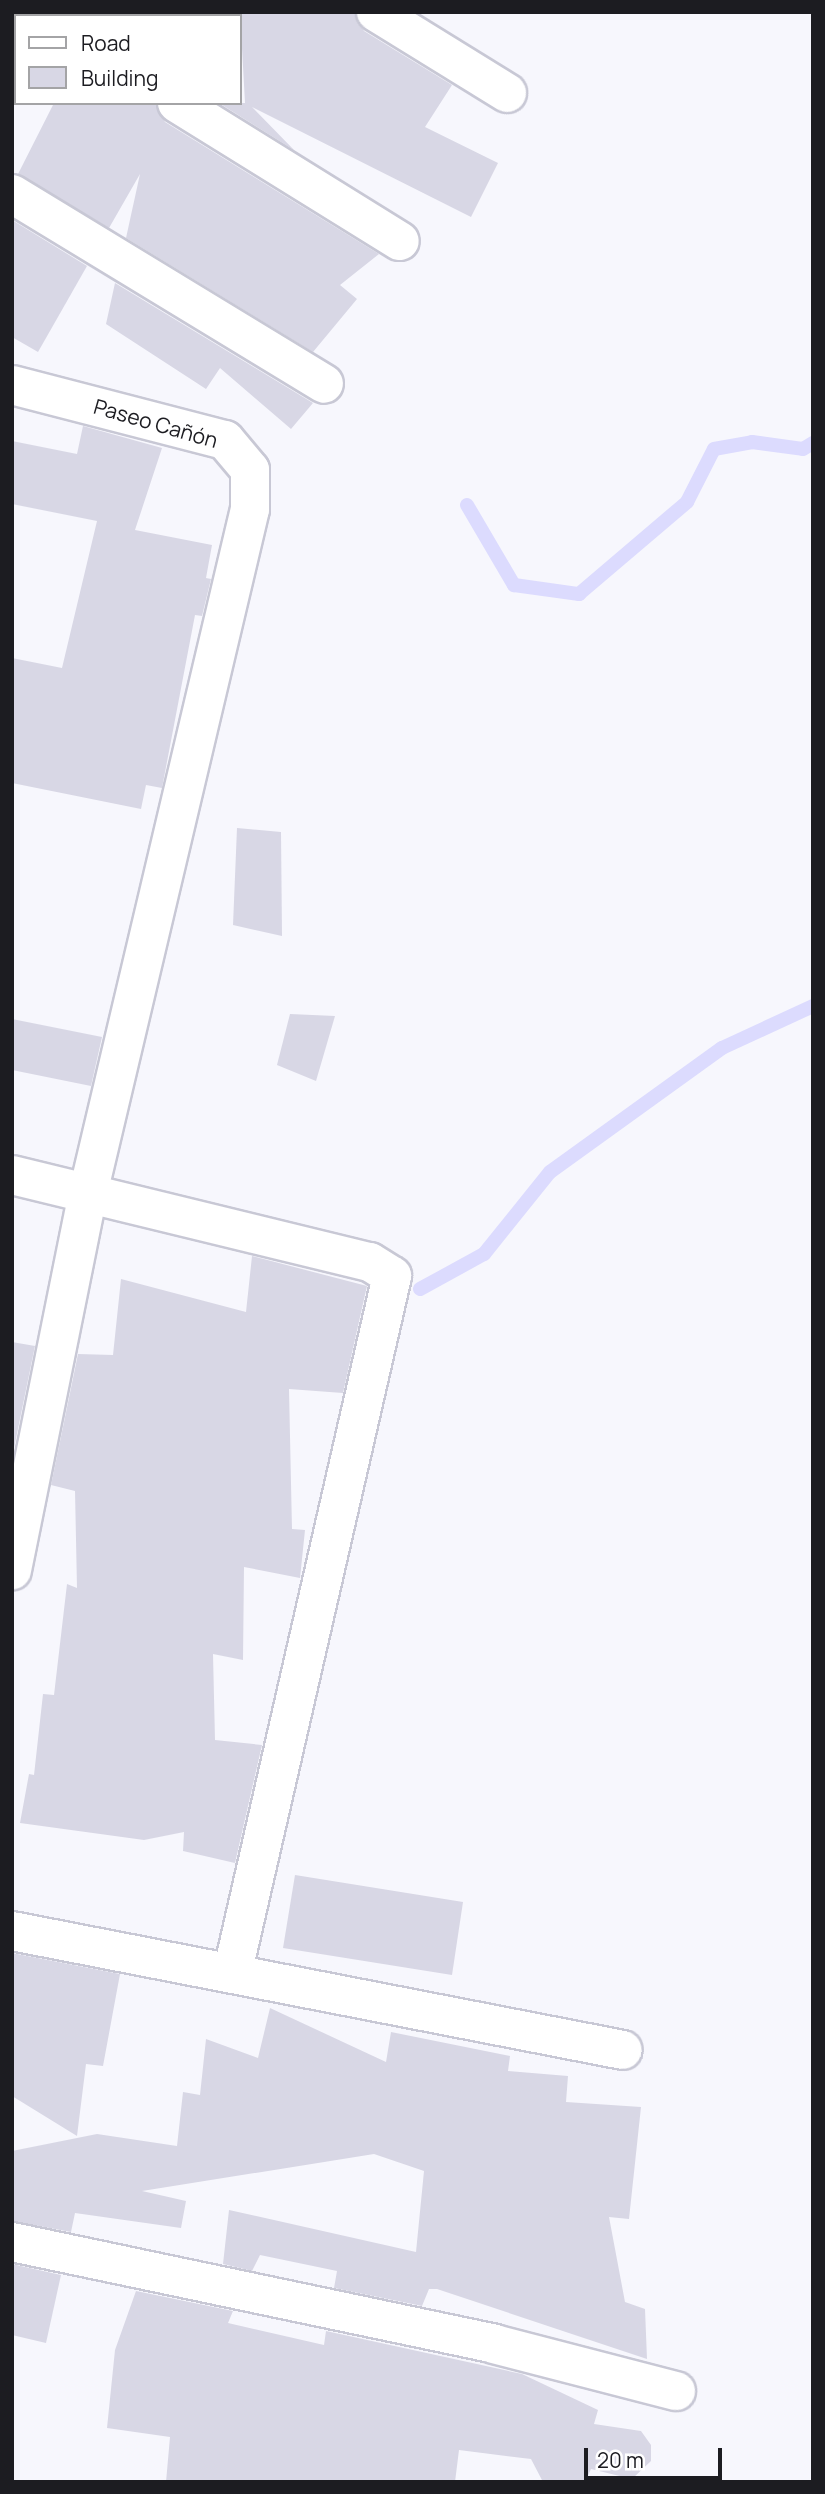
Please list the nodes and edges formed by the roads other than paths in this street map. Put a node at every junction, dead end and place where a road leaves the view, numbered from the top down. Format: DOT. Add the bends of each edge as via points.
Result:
graph roads {
  1 [pos="376,12"];
  2 [pos="507,93"];
  3 [pos="180,105"];
  4 [pos="12,194"];
  5 [pos="400,241"];
  6 [pos="324,384"];
  7 [pos="12,385"];
  8 [pos="12,1175"];
  9 [pos="88,1193"];
  10 [pos="12,1570"];
  11 [pos="12,1931"];
  12 [pos="233,1970"];
  13 [pos="623,2050"];
  14 [pos="12,2242"];
  15 [pos="676,2391"];
  1 -- 2 [label="street"];
  3 -- 5 [label="street"];
  4 -- 6 [label="street"];
  7 -- 9 [label="street, Paseo Cañón" via="225,440 250,470 250,509"];
  8 -- 9 [label="street"];
  9 -- 10 [label="street, Paseo Cañón"];
  9 -- 12 [label="street" via="370,1262 392,1276"];
  11 -- 12 [label="street"];
  12 -- 13 [label="street"];
  14 -- 15 [label="street" via="494,2344"];
}
